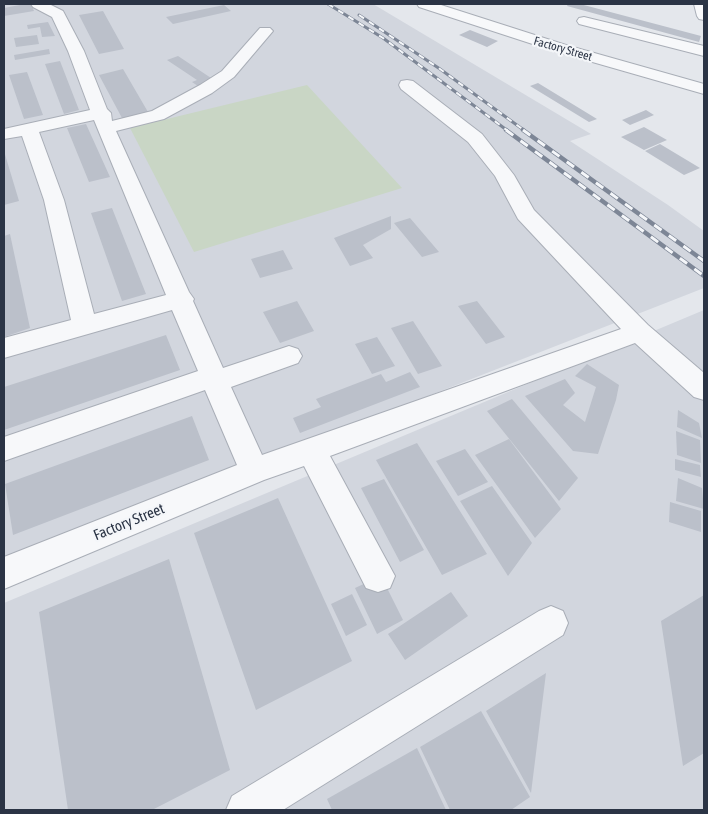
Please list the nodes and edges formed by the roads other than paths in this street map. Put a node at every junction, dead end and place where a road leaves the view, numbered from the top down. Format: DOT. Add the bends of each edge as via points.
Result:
graph roads {
  1 [pos="38,4"];
  2 [pos="424,4"];
  3 [pos="702,4"];
  4 [pos="704,15"];
  5 [pos="584,21"];
  6 [pos="265,31"];
  7 [pos="704,50"];
  8 [pos="407,84"];
  9 [pos="704,89"];
  10 [pos="104,120"];
  11 [pos="29,128"];
  12 [pos="4,134"];
  13 [pos="182,299"];
  14 [pos="85,326"];
  15 [pos="639,332"];
  16 [pos="4,348"];
  17 [pos="290,356"];
  18 [pos="215,378"];
  19 [pos="704,389"];
  20 [pos="4,449"];
  21 [pos="311,450"];
  22 [pos="254,471"];
  23 [pos="4,573"];
  24 [pos="378,576"];
  25 [pos="551,624"];
  26 [pos="246,810"];
  1 -- 10 [label="street" via="58,14"];
  2 -- 9 [label="street, Factory Street" via="560,48"];
  3 -- 4 [label="street"];
  5 -- 7 [label="street"];
  6 -- 10 [label="street" via="228,74 158,116"];
  8 -- 15 [label="street" via="475,138 504,175 525,214"];
  10 -- 11 [label="street"];
  10 -- 13 [label="street"];
  11 -- 12 [label="street"];
  11 -- 14 [label="street" via="54,200"];
  13 -- 14 [label="street"];
  13 -- 18 [label="street"];
  14 -- 16 [label="street"];
  15 -- 19 [label="street"];
  15 -- 21 [label="street, Factory Street"];
  17 -- 18 [label="street"];
  18 -- 20 [label="street"];
  18 -- 22 [label="street"];
  21 -- 22 [label="street, Factory Street"];
  21 -- 24 [label="street"];
  22 -- 23 [label="street, Factory Street"];
  25 -- 26 [label="street"];
}
